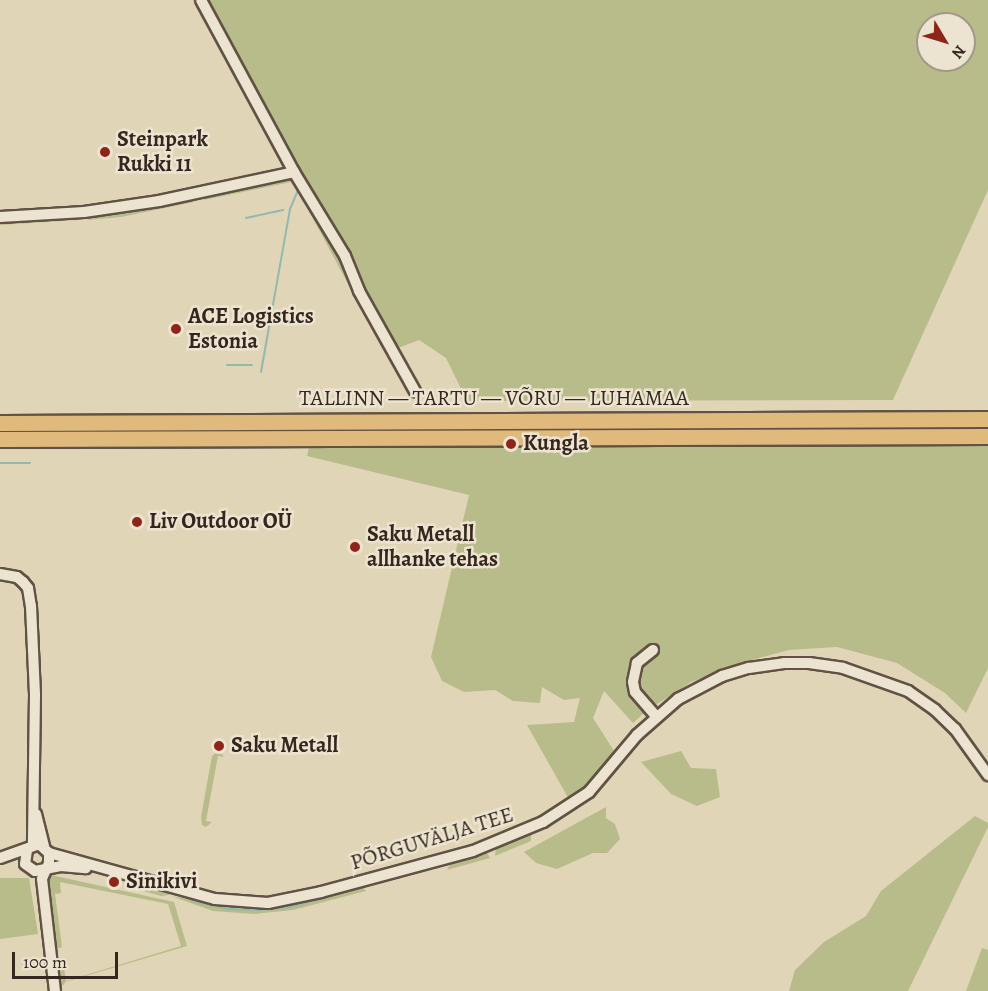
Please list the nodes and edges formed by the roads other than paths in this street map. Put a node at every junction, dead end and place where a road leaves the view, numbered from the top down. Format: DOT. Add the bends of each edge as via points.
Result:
graph roads {
  1 [pos="201,0"];
  2 [pos="294,172"];
  3 [pos="0,217"];
  4 [pos="415,392"];
  5 [pos="983,419"];
  6 [pos="0,423"];
  7 [pos="988,436"];
  8 [pos="0,439"];
  9 [pos="0,574"];
  10 [pos="653,650"];
  11 [pos="656,716"];
  12 [pos="988,775"];
  13 [pos="38,849"];
  14 [pos="0,858"];
  15 [pos="0,864"];
  16 [pos="28,866"];
  17 [pos="45,869"];
  18 [pos="117,873"];
  19 [pos="45,924"];
  20 [pos="55,991"];
  1 -- 2 [label="street"];
  2 -- 3 [label="street" via="149,203"];
  2 -- 4 [label="street" via="345,256 359,291"];
  5 -- 6 [label="highway, TALLINN — TARTU — VÕRU — LUHAMAA"];
  7 -- 8 [label="highway, TALLINN — TARTU — VÕRU — LUHAMAA"];
  9 -- 13 [label="street" via="17,577 28,588 35,695 34,811 40,822"];
  10 -- 11 [label="street" via="638,663 633,682 636,692"];
  11 -- 12 [label="street, PÕRGUVÄLJA TEE" via="684,695 749,668 809,663 851,670 908,692 935,710 965,741"];
  11 -- 18 [label="street, PÕRGUVÄLJA TEE" via="603,778 574,804 515,836 473,851 268,903 215,899"];
  13 -- 14 [label="street"];
  13 -- 16 [label="street"];
  13 -- 17 [label="street" via="51,858"];
  13 -- 18 [label="street, PÕRGUVÄLJA TEE"];
  15 -- 16 [label="street"];
  16 -- 17 [label="street, PÕRGUVÄLJA TEE"];
  16 -- 19 [label="street"];
  17 -- 18 [label="street, PÕRGUVÄLJA TEE" via="69,866"];
  17 -- 19 [label="street"];
  19 -- 20 [label="street"];
}
